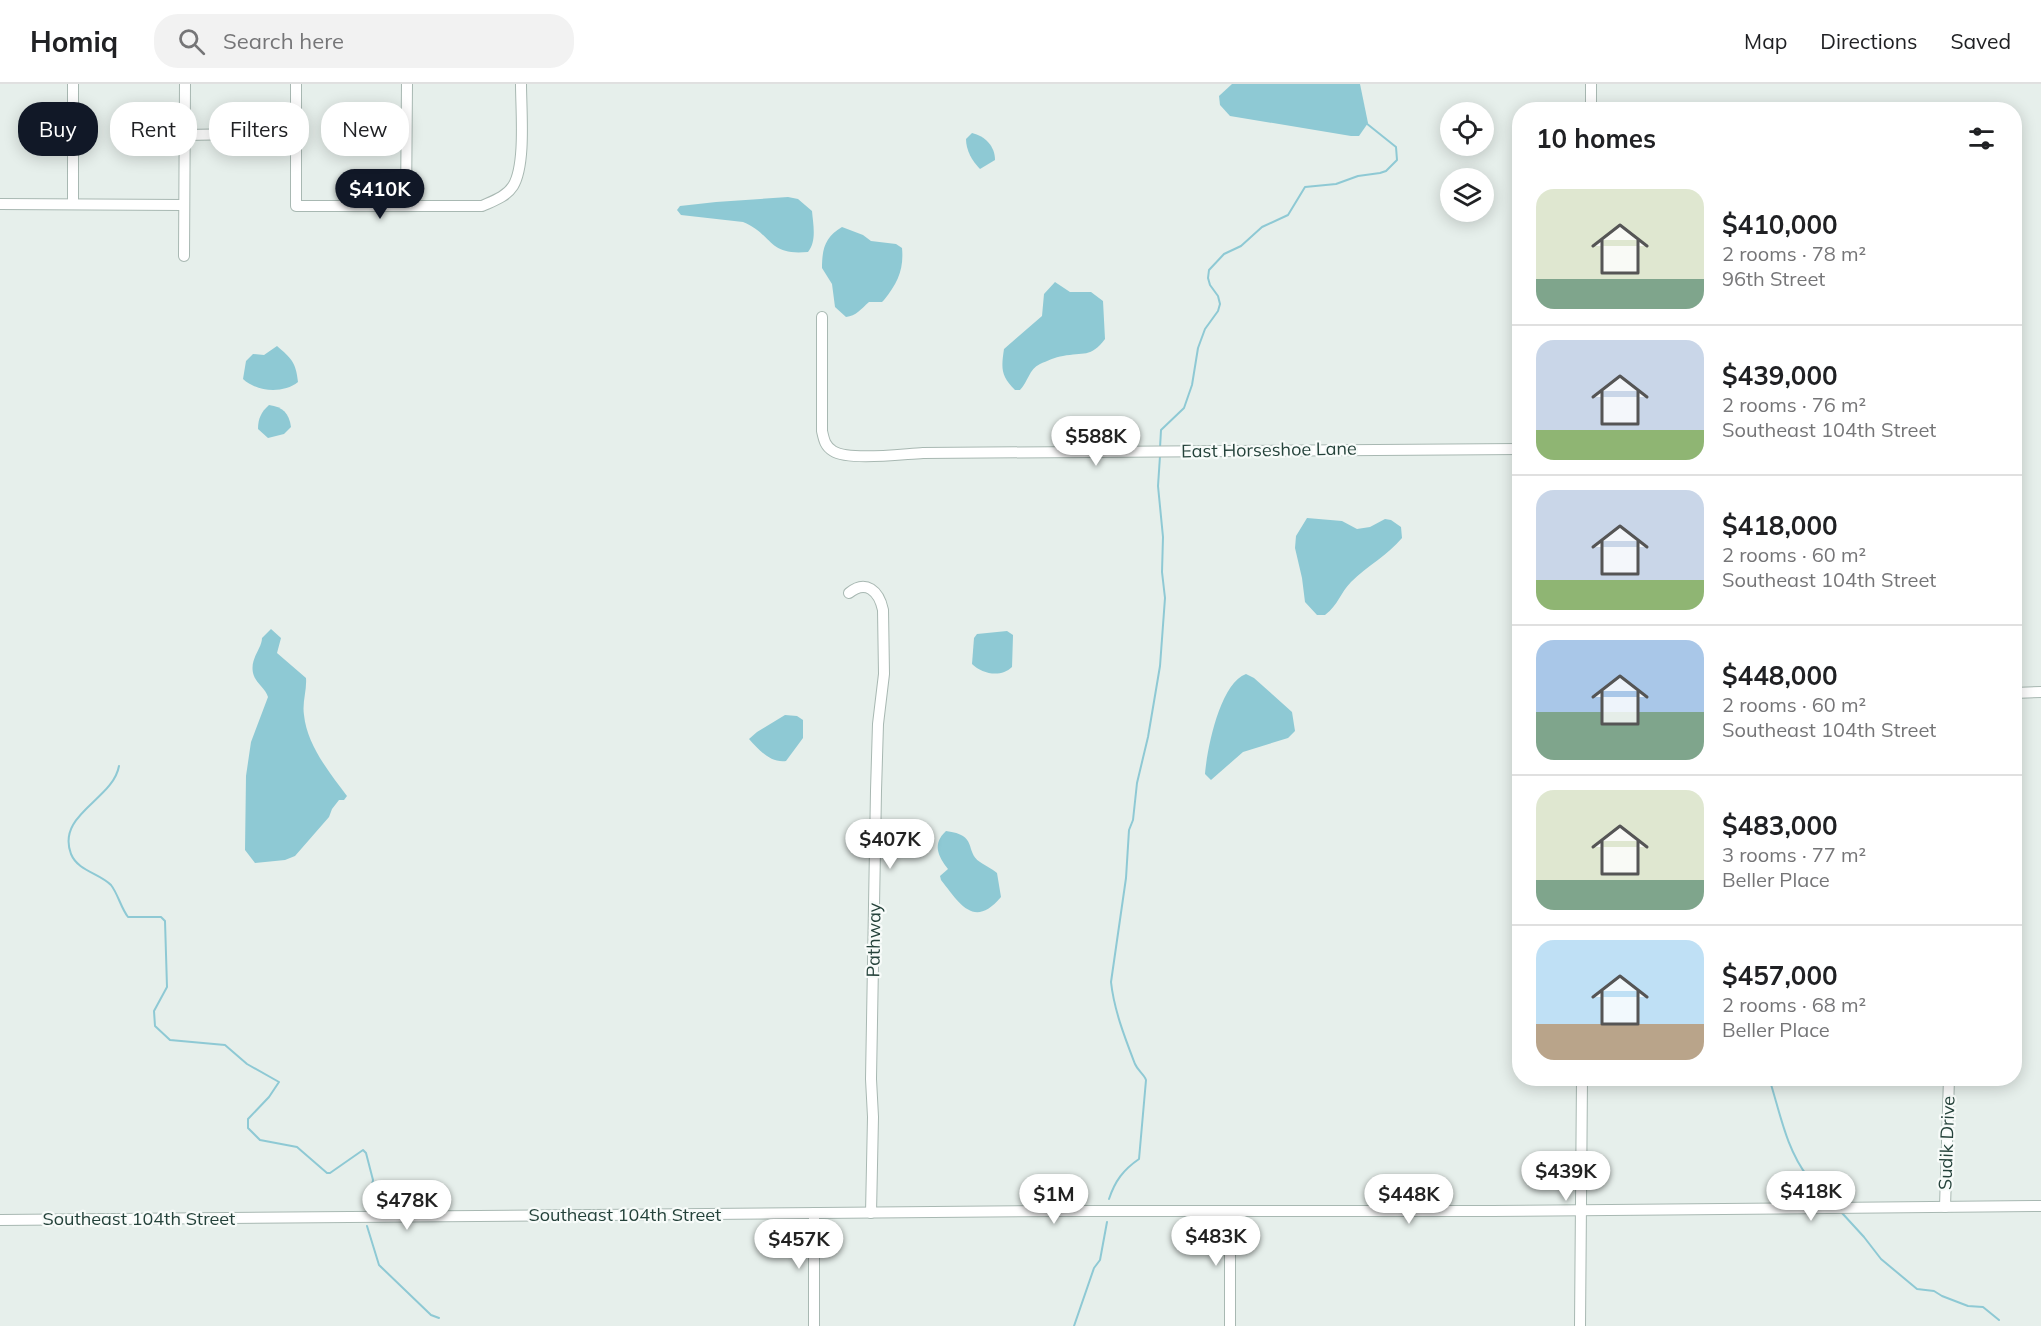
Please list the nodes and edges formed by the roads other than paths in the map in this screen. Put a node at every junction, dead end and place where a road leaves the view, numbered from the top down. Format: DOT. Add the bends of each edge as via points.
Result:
graph roads {
  1 [pos="73,84"];
  2 [pos="185,84"];
  3 [pos="296,84"];
  4 [pos="407,84"];
  5 [pos="521,84"];
  6 [pos="1591,84"];
  7 [pos="185,102"];
  8 [pos="296,102"];
  9 [pos="1591,102"];
  10 [pos="185,156"];
  11 [pos="296,156"];
  12 [pos="0,204"];
  13 [pos="73,204"];
  14 [pos="406,205"];
  15 [pos="184,206"];
  16 [pos="183,256"];
  17 [pos="822,317"];
  18 [pos="1512,449"];
  19 [pos="849,593"];
  20 [pos="2041,692"];
  21 [pos="2022,693"];
  22 [pos="1582,1086"];
  23 [pos="1949,1086"];
  24 [pos="2041,1206"];
  25 [pos="1945,1207"];
  26 [pos="1580,1210"];
  27 [pos="1236,1211"];
  28 [pos="814,1213"];
  29 [pos="871,1213"];
  30 [pos="0,1220"];
  31 [pos="814,1326"];
  32 [pos="1230,1326"];
  33 [pos="1580,1326"];
  1 -- 13 [label="street"];
  2 -- 7 [label="street"];
  3 -- 8 [label="street"];
  4 -- 14 [label="street"];
  5 -- 14 [label="street" via="521,156 512,188 482,206"];
  6 -- 9 [label="street"];
  10 -- 15 [label="street"];
  11 -- 14 [label="street" via="296,206"];
  12 -- 13 [label="street"];
  13 -- 15 [label="street"];
  15 -- 16 [label="street"];
  17 -- 18 [label="street, East Horseshoe Lane" via="824,443 833,452 846,456"];
  19 -- 29 [label="street, Pathway" via="862,587 874,590 883,610 884,674 876,791"];
  20 -- 21 [label="street"];
  22 -- 26 [label="street"];
  23 -- 25 [label="street, Sudik Drive"];
  24 -- 25 [label="street, Southeast 104th Street"];
  25 -- 26 [label="street, Southeast 104th Street"];
  26 -- 27 [label="street, Southeast 104th Street"];
  26 -- 33 [label="street"];
  27 -- 29 [label="street, Southeast 104th Street"];
  27 -- 32 [label="street" via="1230,1251"];
  28 -- 29 [label="street, Southeast 104th Street"];
  28 -- 30 [label="street, Southeast 104th Street"];
  28 -- 31 [label="street"];
}
